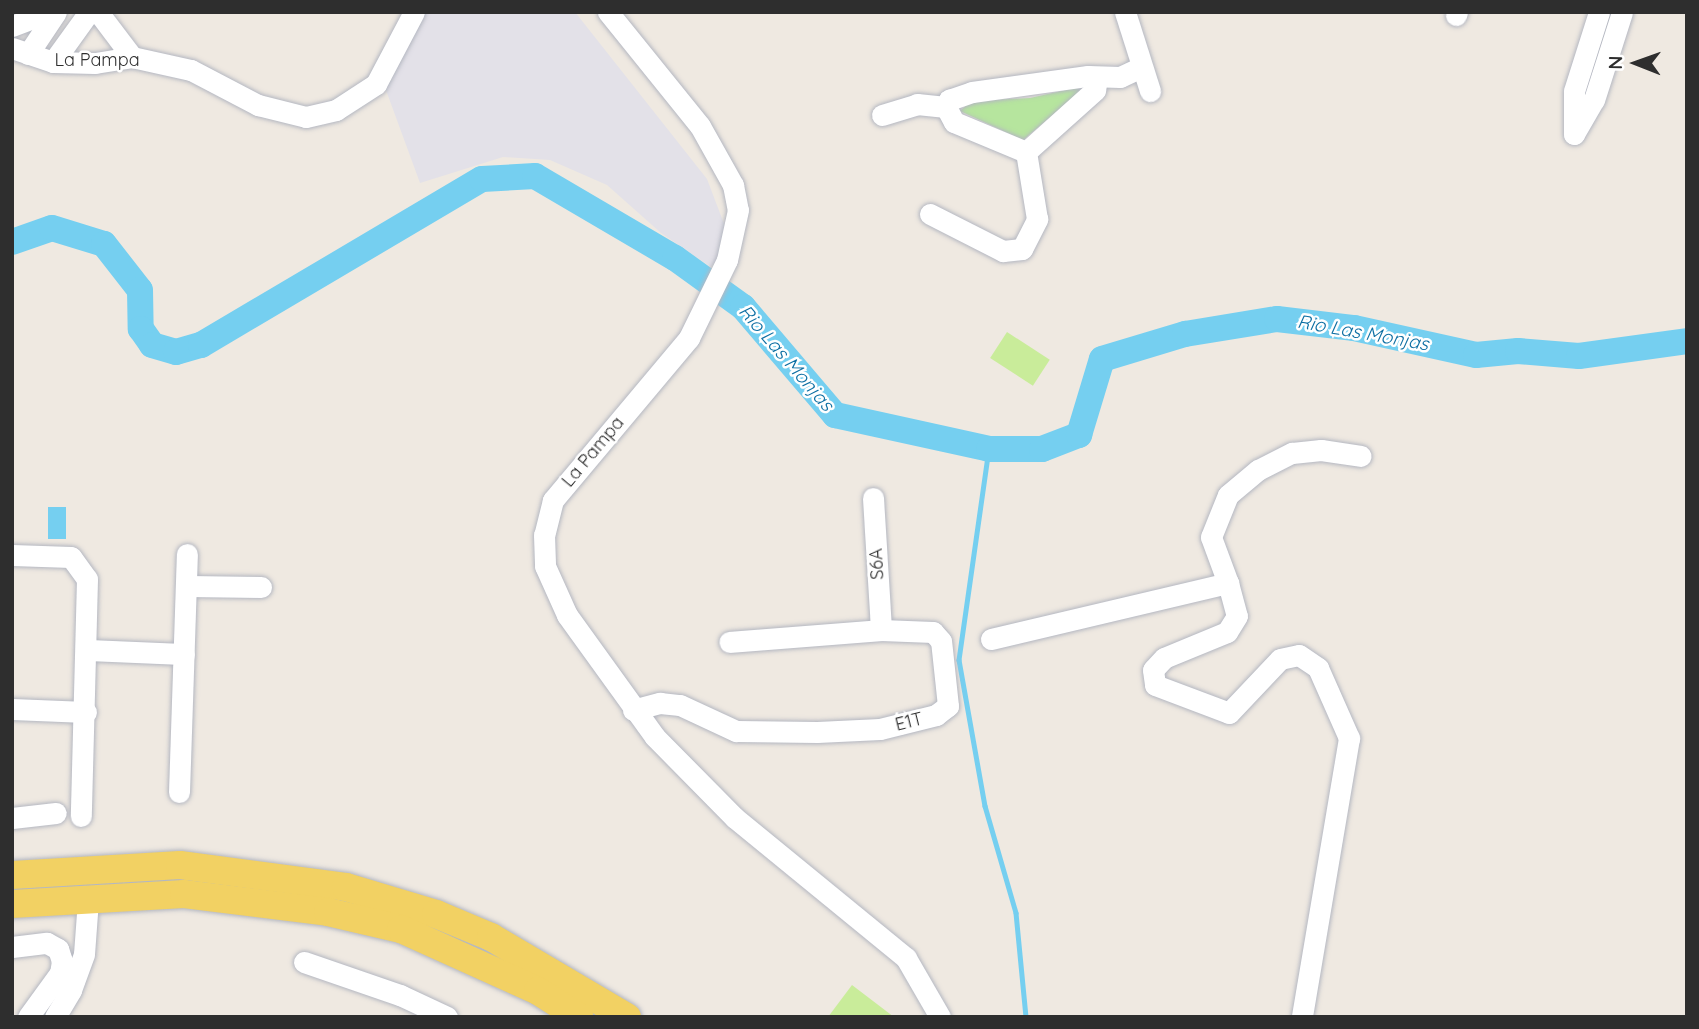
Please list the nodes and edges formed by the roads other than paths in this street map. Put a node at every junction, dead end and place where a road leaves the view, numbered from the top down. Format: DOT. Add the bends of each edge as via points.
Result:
graph roads {
  1 [pos="49,12"];
  2 [pos="56,12"];
  3 [pos="89,12"];
  4 [pos="98,12"];
  5 [pos="414,12"];
  6 [pos="608,12"];
  7 [pos="1125,12"];
  8 [pos="1599,12"];
  9 [pos="1622,12"];
  10 [pos="12,26"];
  11 [pos="20,51"];
  12 [pos="132,57"];
  13 [pos="53,62"];
  14 [pos="1141,67"];
  15 [pos="1097,79"];
  16 [pos="1150,90"];
  17 [pos="946,107"];
  18 [pos="882,115"];
  19 [pos="1026,152"];
  20 [pos="930,214"];
  21 [pos="1361,456"];
  22 [pos="873,498"];
  23 [pos="187,554"];
  24 [pos="12,555"];
  25 [pos="1228,583"];
  26 [pos="187,586"];
  27 [pos="261,587"];
  28 [pos="881,630"];
  29 [pos="991,639"];
  30 [pos="729,642"];
  31 [pos="87,650"];
  32 [pos="184,654"];
  33 [pos="12,709"];
  34 [pos="633,709"];
  35 [pos="86,712"];
  36 [pos="179,792"];
  37 [pos="55,813"];
  38 [pos="81,816"];
  39 [pos="12,818"];
  40 [pos="12,875"];
  41 [pos="88,899"];
  42 [pos="12,904"];
  43 [pos="12,947"];
  44 [pos="304,962"];
  45 [pos="28,1017"];
  46 [pos="55,1017"];
  47 [pos="447,1017"];
  48 [pos="579,1017"];
  49 [pos="627,1017"];
  50 [pos="940,1017"];
  51 [pos="1302,1017"];
  1 -- 10 [label="street"];
  2 -- 11 [label="street"];
  3 -- 13 [label="street"];
  4 -- 12 [label="street"];
  5 -- 12 [label="street, La Pampa" via="376,83 336,110 306,117 258,105 191,70"];
  6 -- 34 [label="street, La Pampa" via="701,126 733,185 738,210 727,260 689,338 577,467 553,500 544,535 545,566 554,591"];
  7 -- 14 [label="street"];
  8 -- 9 [label="street" via="1574,91 1574,134 1594,100"];
  11 -- 13 [label="street, La Pampa"];
  12 -- 13 [label="street, La Pampa" via="95,63"];
  14 -- 15 [label="street" via="1120,77"];
  14 -- 16 [label="street"];
  15 -- 17 [label="street" via="1088,76 972,92 949,100"];
  15 -- 19 [label="street" via="1095,90"];
  17 -- 18 [label="street" via="917,104"];
  17 -- 19 [label="street" via="954,122"];
  19 -- 20 [label="street" via="1037,219 1022,248 1003,251"];
  21 -- 25 [label="street" via="1321,450 1292,453 1258,470 1228,495 1211,537"];
  22 -- 28 [label="street, S6A"];
  23 -- 26 [label="street"];
  24 -- 31 [label="street" via="71,557 87,579"];
  25 -- 29 [label="street"];
  25 -- 51 [label="street" via="1237,616 1227,632 1164,658 1153,670 1155,685 1229,713 1280,659 1299,655 1309,659 1324,677 1349,738"];
  26 -- 27 [label="street"];
  26 -- 32 [label="street"];
  28 -- 30 [label="street, E1T"];
  28 -- 34 [label="street, E1T" via="939,634 948,706 942,712 880,729 817,732 736,731 680,705 660,703"];
  31 -- 32 [label="street"];
  31 -- 35 [label="street"];
  32 -- 36 [label="street"];
  33 -- 35 [label="street"];
  34 -- 50 [label="street, La Pampa" via="735,818 906,958"];
  35 -- 38 [label="street"];
  37 -- 39 [label="street"];
  40 -- 49 [label="main road" via="180,865 346,887 436,914 491,937"];
  41 -- 42 [label="main road"];
  41 -- 46 [label="street" via="84,954"];
  41 -- 48 [label="main road" via="184,894 328,912 401,929 538,991"];
  43 -- 45 [label="street" via="47,943 58,949 62,961 60,973"];
  44 -- 47 [label="street" via="400,995"];
}
